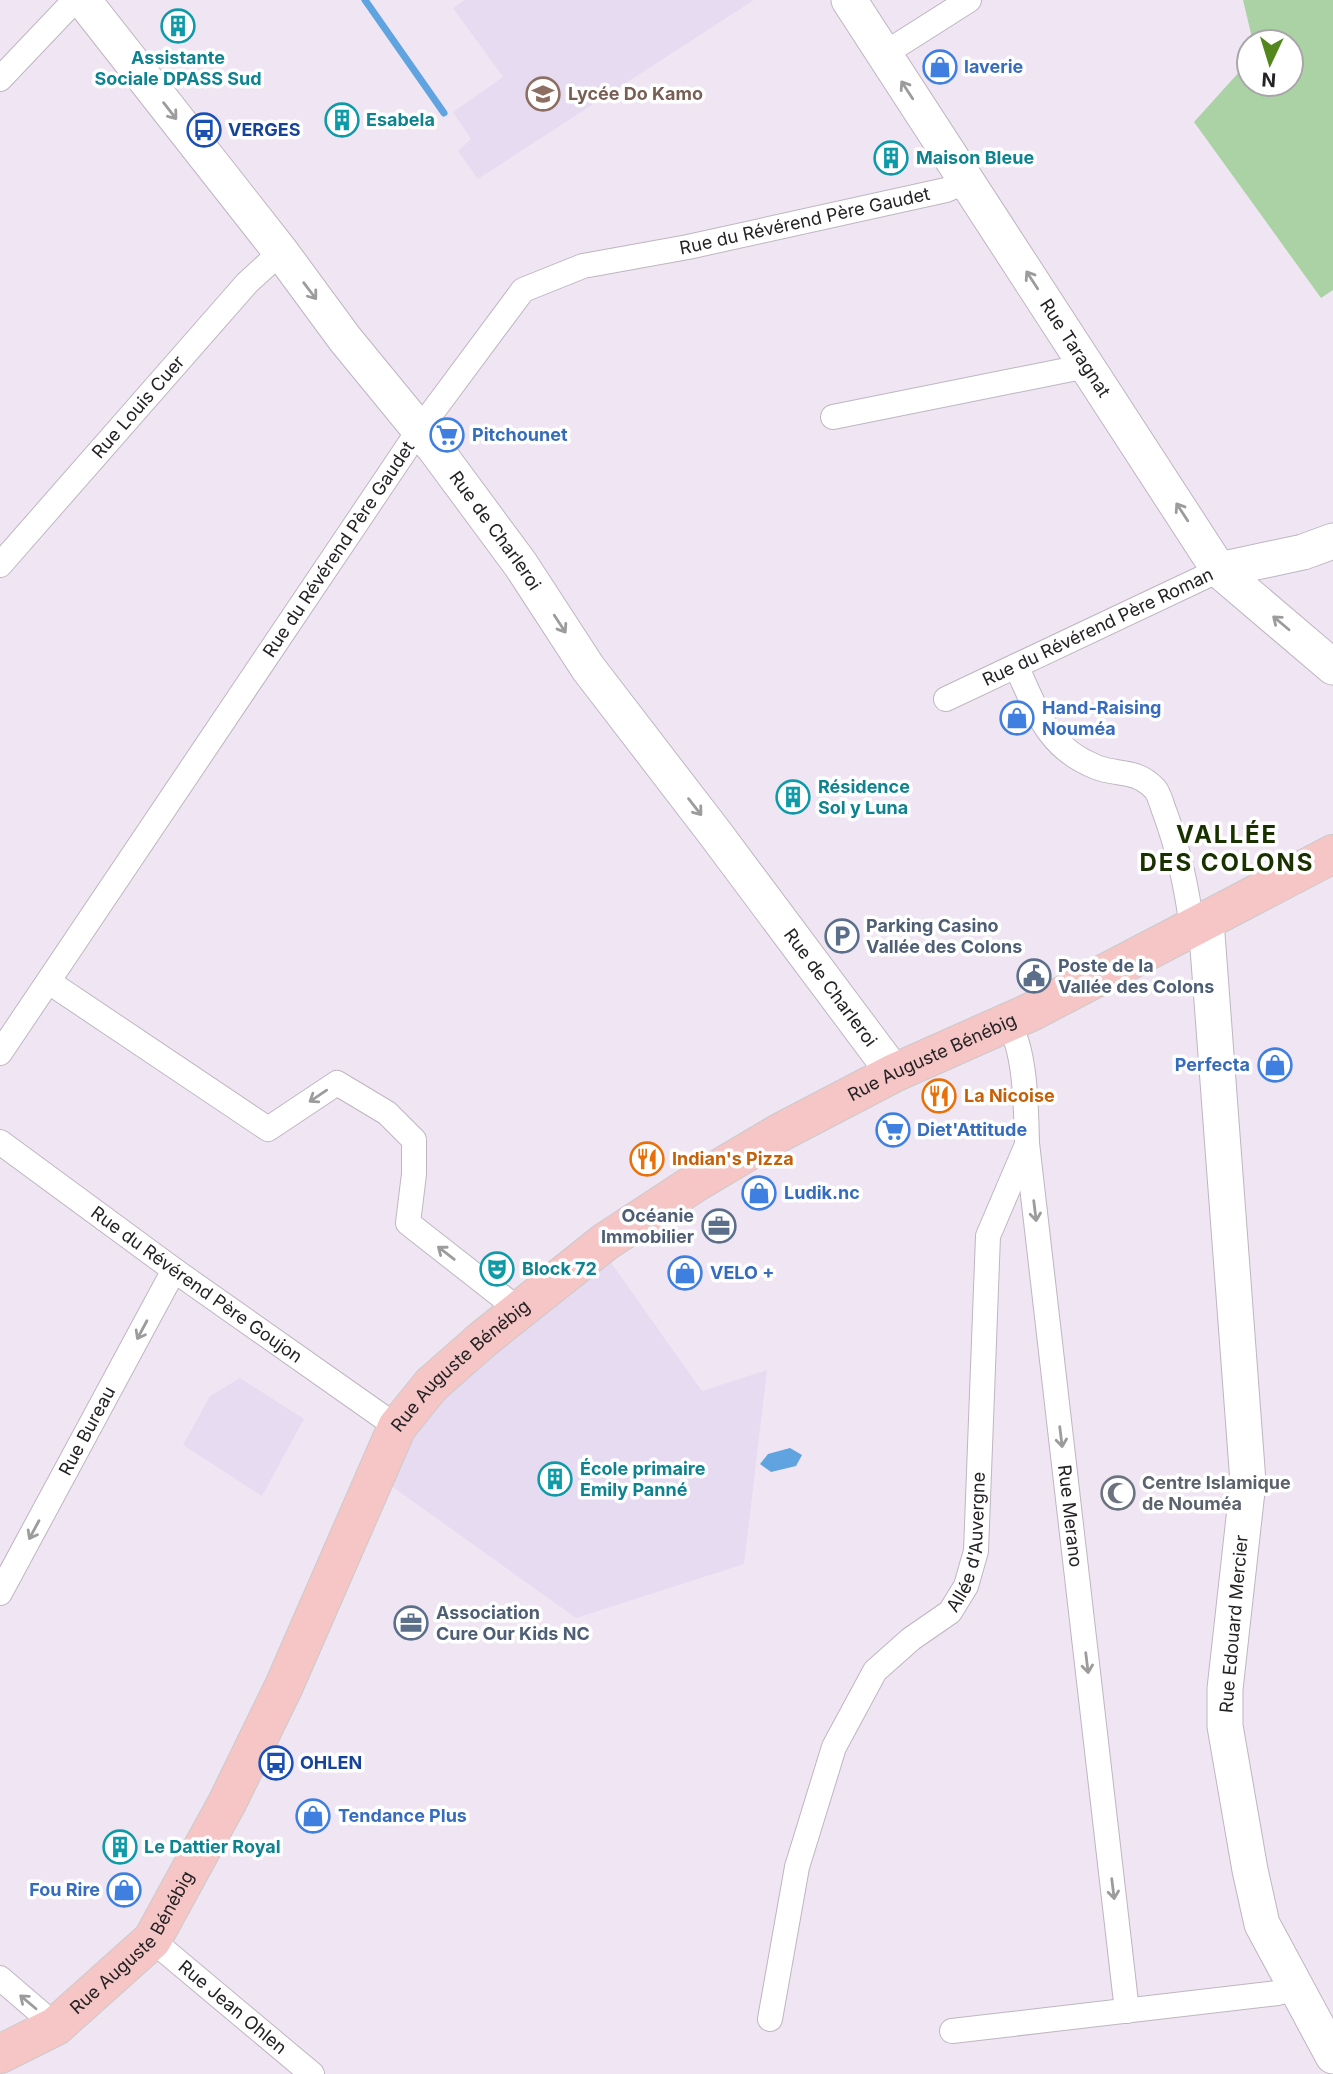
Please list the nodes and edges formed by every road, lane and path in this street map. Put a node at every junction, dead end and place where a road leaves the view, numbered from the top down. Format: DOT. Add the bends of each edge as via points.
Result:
graph roads {
  1 [pos="75,0"];
  2 [pos="83,0"];
  3 [pos="849,0"];
  4 [pos="969,0"];
  5 [pos="884,54"];
  6 [pos="0,79"];
  7 [pos="967,181"];
  8 [pos="281,253"];
  9 [pos="1087,364"];
  10 [pos="833,417"];
  11 [pos="419,430"];
  12 [pos="1333,541"];
  13 [pos="0,565"];
  14 [pos="1219,570"];
  15 [pos="1016,666"];
  16 [pos="1333,667"];
  17 [pos="946,699"];
  18 [pos="1333,854"];
  19 [pos="1199,924"];
  20 [pos="48,982"];
  21 [pos="1008,1022"];
  22 [pos="0,1053"];
  23 [pos="894,1073"];
  24 [pos="0,1142"];
  25 [pos="1027,1143"];
  26 [pos="174,1270"];
  27 [pos="519,1310"];
  28 [pos="397,1427"];
  29 [pos="0,1593"];
  30 [pos="152,1940"];
  31 [pos="0,1978"];
  32 [pos="1297,1988"];
  33 [pos="1127,2011"];
  34 [pos="770,2020"];
  35 [pos="57,2026"];
  36 [pos="952,2031"];
  37 [pos="0,2054"];
  38 [pos="1333,2056"];
  39 [pos="312,2074"];
  1 -- 6 [label="street"];
  2 -- 8 [label="street, Rue de Charleroi, one-way"];
  3 -- 5 [label="street, Rue Taragnat"];
  4 -- 5 [label="street"];
  7 -- 5 [label="street, Rue Taragnat, one-way"];
  9 -- 7 [label="street, Rue Taragnat, one-way"];
  7 -- 11 [label="street, Rue du Révérend Père Gaudet" via="946,190 583,266 523,289"];
  8 -- 11 [label="street, Rue de Charleroi, one-way"];
  8 -- 13 [label="street, Rue Louis Cuer" via="247,283"];
  9 -- 10 [label="street"];
  14 -- 9 [label="street, Rue Taragnat, one-way"];
  11 -- 20 [label="street, Rue du Révérend Père Gaudet"];
  11 -- 23 [label="street, Rue de Charleroi, one-way" via="521,565 588,668"];
  12 -- 14 [label="street, Rue du Révérend Père Roman"];
  14 -- 15 [label="street, Rue du Révérend Père Roman"];
  16 -- 14 [label="street, Rue Taragnat, one-way"];
  15 -- 17 [label="street, Rue du Révérend Père Roman"];
  15 -- 19 [label="street" via="1042,723 1060,747 1097,768 1136,774 1156,790"];
  18 -- 19 [label="main road, Rue Auguste Bénébig"];
  19 -- 21 [label="main road, Rue Auguste Bénébig"];
  19 -- 32 [label="street, Rue Edouard Mercier" via="1248,1482 1225,1726 1262,1924"];
  20 -- 22 [label="street, Rue du Révérend Père Gaudet"];
  27 -- 20 [label="street, one-way" via="408,1223 414,1140 387,1113 337,1083 268,1129"];
  21 -- 23 [label="main road, Rue Auguste Bénébig"];
  21 -- 25 [label="street, Rue Merano" via="1016,1035"];
  23 -- 27 [label="main road, Rue Auguste Bénébig" via="695,1183 606,1242"];
  24 -- 26 [label="street, Rue du Révérend Père Goujon"];
  25 -- 33 [label="street, Rue Merano, one-way"];
  25 -- 34 [label="street, Allée d'Auvergne" via="988,1236 975,1551 966,1586 950,1612 875,1671 834,1747 797,1867"];
  26 -- 28 [label="street, Rue du Révérend Père Goujon"];
  26 -- 29 [label="street, Rue Bureau, one-way"];
  27 -- 28 [label="main road, Rue Auguste Bénébig" via="431,1385"];
  28 -- 30 [label="main road, Rue Auguste Bénébig" via="284,1686"];
  30 -- 35 [label="main road, Rue Auguste Bénébig"];
  30 -- 39 [label="street, Rue Jean Ohlen"];
  35 -- 31 [label="street, one-way"];
  32 -- 33 [label="street"];
  32 -- 38 [label="street, Rue Edouard Mercier"];
  33 -- 36 [label="street"];
  35 -- 37 [label="main road, Rue Auguste Bénébig"];
}
